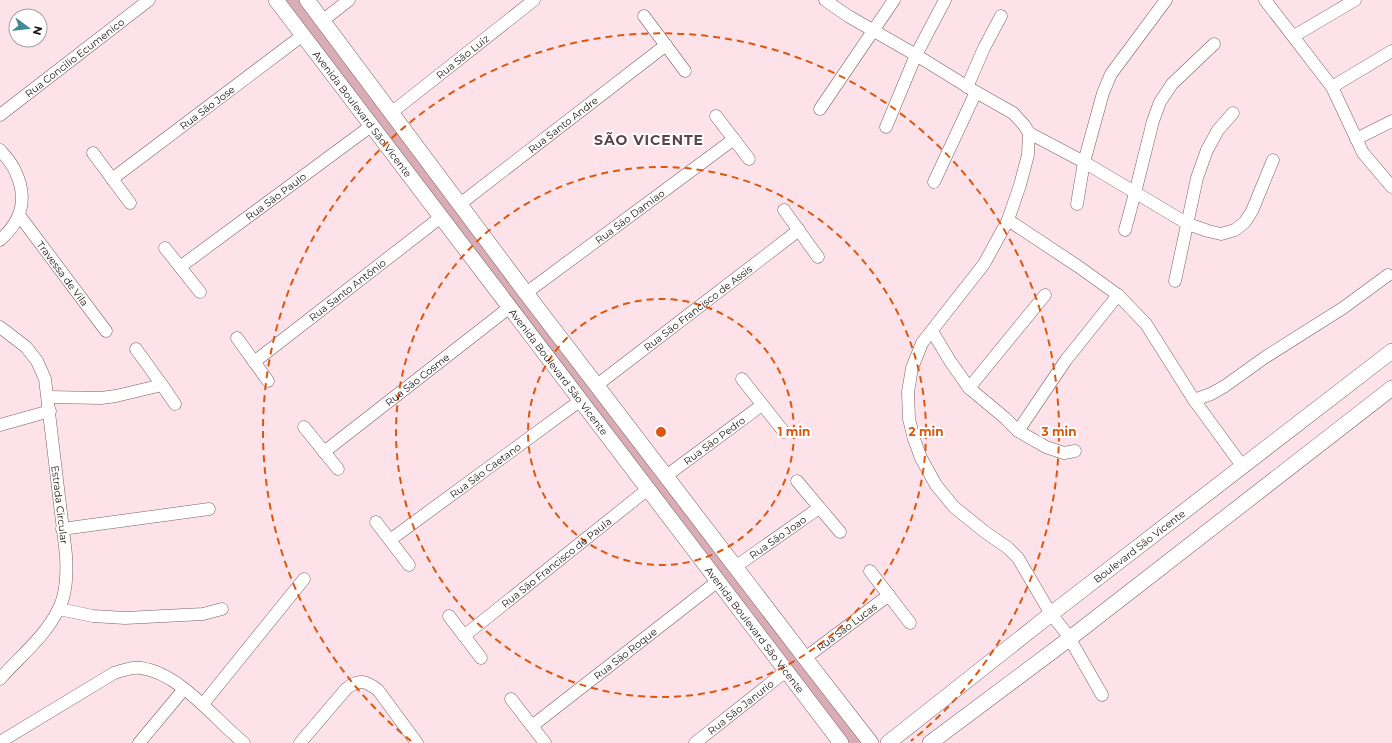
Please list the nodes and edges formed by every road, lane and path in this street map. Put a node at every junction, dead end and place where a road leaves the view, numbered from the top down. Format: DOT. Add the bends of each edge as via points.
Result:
graph roads {
  1 [pos="149,0"];
  2 [pos="276,0"];
  3 [pos="307,0"];
  4 [pos="349,0"];
  5 [pos="534,0"];
  6 [pos="825,0"];
  7 [pos="894,0"];
  8 [pos="945,0"];
  9 [pos="1166,0"];
  10 [pos="1266,0"];
  11 [pos="1355,0"];
  12 [pos="644,16"];
  13 [pos="1001,16"];
  14 [pos="322,21"];
  15 [pos="873,30"];
  16 [pos="303,35"];
  17 [pos="1294,36"];
  18 [pos="1214,44"];
  19 [pos="666,45"];
  20 [pos="1392,51"];
  21 [pos="916,55"];
  22 [pos="685,71"];
  23 [pos="1332,87"];
  24 [pos="971,90"];
  25 [pos="820,109"];
  26 [pos="391,113"];
  27 [pos="1233,113"];
  28 [pos="0,115"];
  29 [pos="716,116"];
  30 [pos="1392,121"];
  31 [pos="371,126"];
  32 [pos="886,127"];
  33 [pos="1028,133"];
  34 [pos="1356,138"];
  35 [pos="734,139"];
  36 [pos="0,150"];
  37 [pos="93,153"];
  38 [pos="750,159"];
  39 [pos="1273,160"];
  40 [pos="1084,162"];
  41 [pos="112,179"];
  42 [pos="934,182"];
  43 [pos="1392,187"];
  44 [pos="1135,193"];
  45 [pos="130,203"];
  46 [pos="460,204"];
  47 [pos="1077,204"];
  48 [pos="784,210"];
  49 [pos="19,215"];
  50 [pos="441,217"];
  51 [pos="1008,220"];
  52 [pos="1188,224"];
  53 [pos="799,230"];
  54 [pos="1125,230"];
  55 [pos="0,240"];
  56 [pos="165,248"];
  57 [pos="818,257"];
  58 [pos="180,267"];
  59 [pos="1388,275"];
  60 [pos="1175,282"];
  61 [pos="200,292"];
  62 [pos="526,293"];
  63 [pos="1045,295"];
  64 [pos="1118,295"];
  65 [pos="510,308"];
  66 [pos="0,327"];
  67 [pos="932,331"];
  68 [pos="106,332"];
  69 [pos="237,338"];
  70 [pos="136,349"];
  71 [pos="1392,351"];
  72 [pos="254,362"];
  73 [pos="742,379"];
  74 [pos="268,381"];
  75 [pos="597,385"];
  76 [pos="162,386"];
  77 [pos="969,388"];
  78 [pos="1392,388"];
  79 [pos="48,397"];
  80 [pos="581,400"];
  81 [pos="1194,400"];
  82 [pos="176,404"];
  83 [pos="762,405"];
  84 [pos="50,411"];
  85 [pos="0,425"];
  86 [pos="304,428"];
  87 [pos="1018,431"];
  88 [pos="784,432"];
  89 [pos="1075,451"];
  90 [pos="324,452"];
  91 [pos="1243,467"];
  92 [pos="338,469"];
  93 [pos="666,476"];
  94 [pos="798,481"];
  95 [pos="648,489"];
  96 [pos="820,508"];
  97 [pos="209,509"];
  98 [pos="376,522"];
  99 [pos="62,529"];
  100 [pos="840,532"];
  101 [pos="390,540"];
  102 [pos="409,565"];
  103 [pos="735,568"];
  104 [pos="870,571"];
  105 [pos="304,579"];
  106 [pos="718,581"];
  107 [pos="889,595"];
  108 [pos="59,609"];
  109 [pos="222,609"];
  110 [pos="1052,614"];
  111 [pos="449,616"];
  112 [pos="910,623"];
  113 [pos="464,636"];
  114 [pos="1069,639"];
  115 [pos="481,658"];
  116 [pos="805,658"];
  117 [pos="786,671"];
  118 [pos="0,679"];
  119 [pos="184,689"];
  120 [pos="1102,695"];
  121 [pos="511,699"];
  122 [pos="203,704"];
  123 [pos="532,726"];
  124 [pos="231,739"];
  125 [pos="0,742"];
  126 [pos="139,743"];
  127 [pos="244,743"];
  128 [pos="300,743"];
  129 [pos="417,743"];
  130 [pos="545,743"];
  131 [pos="695,743"];
  132 [pos="840,743"];
  133 [pos="871,743"];
  134 [pos="888,743"];
  135 [pos="930,743"];
  1 -- 28 [label="street, Rua Concilio Ecumenico"];
  2 -- 16 [label="street, Avenida Boulevard São Vicente"];
  3 -- 14 [label="street, Avenida Boulevard São Vicente"];
  4 -- 14 [label="street"];
  5 -- 26 [label="street, Rua Sāo Luiz"];
  6 -- 15 [label="street"];
  7 -- 15 [label="street"];
  8 -- 21 [label="street"];
  9 -- 40 [label="street" via="1111,74 1103,93"];
  10 -- 17 [label="street"];
  11 -- 17 [label="street"];
  12 -- 19 [label="street"];
  13 -- 24 [label="street" via="984,48"];
  14 -- 26 [label="street, Avenida Boulevard São Vicente"];
  15 -- 21 [label="street"];
  15 -- 25 [label="street"];
  16 -- 31 [label="street, Avenida Boulevard São Vicente"];
  16 -- 41 [label="street, Rua Sāo Jose"];
  17 -- 23 [label="street"];
  18 -- 44 [label="street" via="1172,84 1160,102"];
  19 -- 22 [label="street"];
  19 -- 46 [label="street, Rua Santo Andre"];
  20 -- 23 [label="street"];
  21 -- 24 [label="street"];
  21 -- 32 [label="street"];
  23 -- 34 [label="street"];
  24 -- 33 [label="street" via="1012,114 1024,125"];
  24 -- 42 [label="street"];
  26 -- 46 [label="street, Avenida Boulevard São Vicente"];
  27 -- 52 [label="street" via="1218,130 1207,150 1197,178"];
  29 -- 35 [label="street"];
  30 -- 34 [label="street"];
  31 -- 50 [label="street, Avenida Boulevard São Vicente"];
  31 -- 58 [label="street, Rua Sāo Paulo"];
  33 -- 40 [label="street"];
  33 -- 51 [label="street" via="1028,155"];
  34 -- 43 [label="street" via="1364,153"];
  35 -- 38 [label="street"];
  35 -- 62 [label="street, Rua Sāo Damiao"];
  36 -- 49 [label="street" via="16,171 20,183 22,204"];
  37 -- 41 [label="street"];
  39 -- 52 [label="street" via="1252,211 1245,222 1235,230 1221,234"];
  40 -- 44 [label="street"];
  40 -- 47 [label="street"];
  41 -- 45 [label="street"];
  44 -- 52 [label="street"];
  44 -- 54 [label="street"];
  46 -- 62 [label="street, Avenida Boulevard São Vicente"];
  48 -- 53 [label="street"];
  49 -- 55 [label="street" via="15,224"];
  49 -- 68 [label="street, Travessa de Vila"];
  50 -- 65 [label="street, Avenida Boulevard São Vicente"];
  50 -- 72 [label="street, Rua Santo Antônio"];
  51 -- 64 [label="street"];
  51 -- 67 [label="street" via="984,264"];
  52 -- 60 [label="street"];
  53 -- 57 [label="street"];
  53 -- 75 [label="street, Rua Sāo Francisco de Assis"];
  56 -- 58 [label="street"];
  58 -- 61 [label="street"];
  59 -- 81 [label="street" via="1225,386"];
  62 -- 75 [label="street, Avenida Boulevard São Vicente"];
  63 -- 77 [label="street"];
  64 -- 81 [label="street" via="1146,324"];
  64 -- 87 [label="street" via="1066,360"];
  65 -- 80 [label="street, Avenida Boulevard São Vicente"];
  65 -- 90 [label="street, Rua Sāo Cosme"];
  66 -- 79 [label="street, Estrada Circular" via="26,347 37,361 45,379"];
  67 -- 77 [label="street"];
  67 -- 110 [label="street" via="922,343 912,368 908,392 909,419 921,458 936,485 954,507 1018,558"];
  69 -- 72 [label="street"];
  70 -- 76 [label="street"];
  71 -- 91 [label="street, Boulevard São Vicente"];
  72 -- 74 [label="street"];
  73 -- 83 [label="street"];
  75 -- 93 [label="street, Avenida Boulevard São Vicente"];
  76 -- 79 [label="street" via="101,398"];
  76 -- 82 [label="street"];
  77 -- 87 [label="street"];
  78 -- 114 [label="street"];
  79 -- 84 [label="street, Estrada Circular"];
  80 -- 95 [label="street, Avenida Boulevard São Vicente"];
  80 -- 101 [label="street, Rua Sāo Caetano"];
  81 -- 91 [label="street"];
  83 -- 88 [label="street"];
  83 -- 93 [label="street, Rua Sāo Pedro"];
  84 -- 85 [label="street"];
  84 -- 99 [label="street, Estrada Circular"];
  86 -- 90 [label="street"];
  87 -- 89 [label="street" via="1046,447 1064,453"];
  90 -- 92 [label="street"];
  91 -- 110 [label="street, Boulevard São Vicente"];
  93 -- 103 [label="street, Avenida Boulevard São Vicente"];
  94 -- 96 [label="street"];
  95 -- 106 [label="street, Avenida Boulevard São Vicente"];
  95 -- 113 [label="street, Rua Sāo Francisco de Paula"];
  96 -- 100 [label="street"];
  96 -- 103 [label="street, Rua Sāo Joao"];
  97 -- 99 [label="street"];
  98 -- 101 [label="street"];
  99 -- 108 [label="street, Estrada Circular" via="67,571"];
  101 -- 102 [label="street"];
  103 -- 116 [label="street, Avenida Boulevard São Vicente"];
  104 -- 107 [label="street"];
  105 -- 122 [label="street"];
  106 -- 117 [label="street, Avenida Boulevard São Vicente"];
  106 -- 123 [label="street, Rua Sāo Roque"];
  107 -- 112 [label="street"];
  107 -- 116 [label="street, Rua Sāo Lucas"];
  108 -- 109 [label="street" via="93,616 125,618 203,614"];
  108 -- 118 [label="street, Estrada Circular" via="39,637"];
  110 -- 114 [label="street"];
  110 -- 134 [label="street, Boulevard São Vicente"];
  111 -- 113 [label="street"];
  113 -- 115 [label="street"];
  114 -- 120 [label="street"];
  114 -- 135 [label="street"];
  116 -- 133 [label="street, Avenida Boulevard São Vicente"];
  117 -- 131 [label="street, Rua Sāo Janurio"];
  117 -- 132 [label="street, Avenida Boulevard São Vicente"];
  119 -- 122 [label="street"];
  119 -- 125 [label="street" via="152,670 128,668 114,673"];
  119 -- 126 [label="street"];
  121 -- 123 [label="street"];
  122 -- 124 [label="street"];
  123 -- 130 [label="street"];
  124 -- 127 [label="street"];
  128 -- 129 [label="street" via="346,689 354,683 362,682 371,684 378,690"];
}
